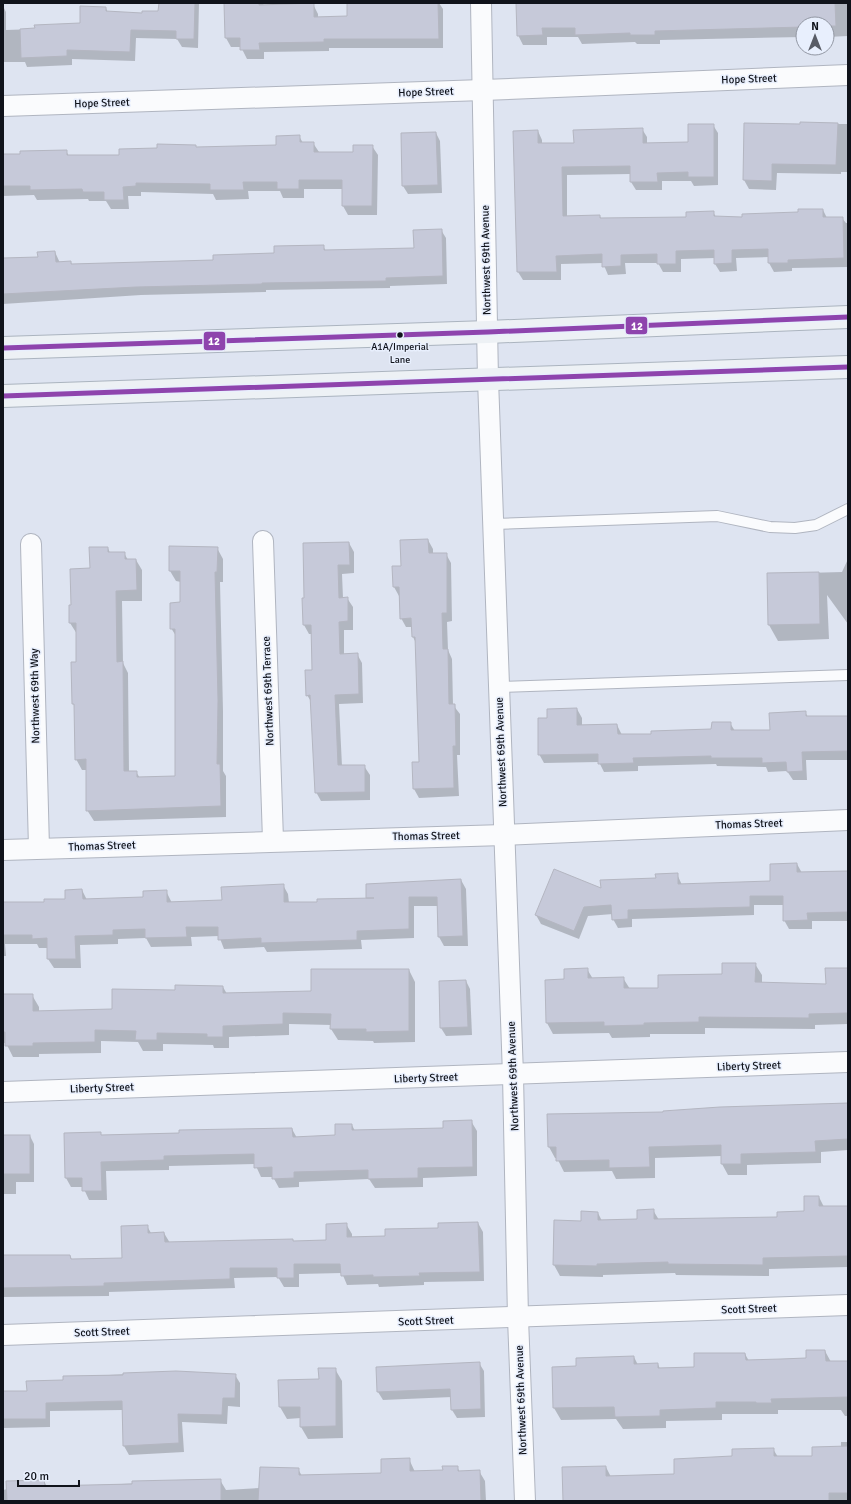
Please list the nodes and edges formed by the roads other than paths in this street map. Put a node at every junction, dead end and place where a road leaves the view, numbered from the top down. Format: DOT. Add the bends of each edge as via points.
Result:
graph roads {
  1 [pos="481,3"];
  2 [pos="848,75"];
  3 [pos="483,90"];
  4 [pos="3,106"];
  5 [pos="848,317"];
  6 [pos="488,332"];
  7 [pos="3,348"];
  8 [pos="848,367"];
  9 [pos="488,380"];
  10 [pos="3,396"];
  11 [pos="848,509"];
  12 [pos="493,524"];
  13 [pos="263,541"];
  14 [pos="31,544"];
  15 [pos="848,675"];
  16 [pos="499,687"];
  17 [pos="848,820"];
  18 [pos="504,834"];
  19 [pos="273,840"];
  20 [pos="39,848"];
  21 [pos="3,850"];
  22 [pos="848,1062"];
  23 [pos="513,1075"];
  24 [pos="3,1092"];
  25 [pos="848,1305"];
  26 [pos="518,1318"];
  27 [pos="3,1335"];
  28 [pos="525,1501"];
  1 -- 3 [label="street, Northwest 69th Avenue"];
  2 -- 3 [label="street, Hope Street"];
  3 -- 4 [label="street, Hope Street"];
  3 -- 6 [label="street, Northwest 69th Avenue"];
  5 -- 6 [label="main road"];
  6 -- 7 [label="main road"];
  6 -- 9 [label="street, Northwest 69th Avenue"];
  8 -- 9 [label="main road"];
  9 -- 10 [label="main road"];
  9 -- 12 [label="street, Northwest 69th Avenue"];
  11 -- 12 [label="lane" via="816,525 795,528 770,527 717,516"];
  12 -- 16 [label="street, Northwest 69th Avenue"];
  13 -- 19 [label="street, Northwest 69th Terrace"];
  14 -- 20 [label="street, Northwest 69th Way"];
  15 -- 16 [label="lane"];
  16 -- 18 [label="street, Northwest 69th Avenue"];
  17 -- 18 [label="street, Thomas Street"];
  18 -- 19 [label="street, Thomas Street"];
  18 -- 23 [label="street, Northwest 69th Avenue"];
  19 -- 20 [label="street, Thomas Street"];
  20 -- 21 [label="street, Thomas Street"];
  22 -- 23 [label="street, Liberty Street"];
  23 -- 24 [label="street, Liberty Street"];
  23 -- 26 [label="street, Northwest 69th Avenue"];
  25 -- 26 [label="street, Scott Street"];
  26 -- 27 [label="street, Scott Street"];
  26 -- 28 [label="street, Northwest 69th Avenue"];
}
